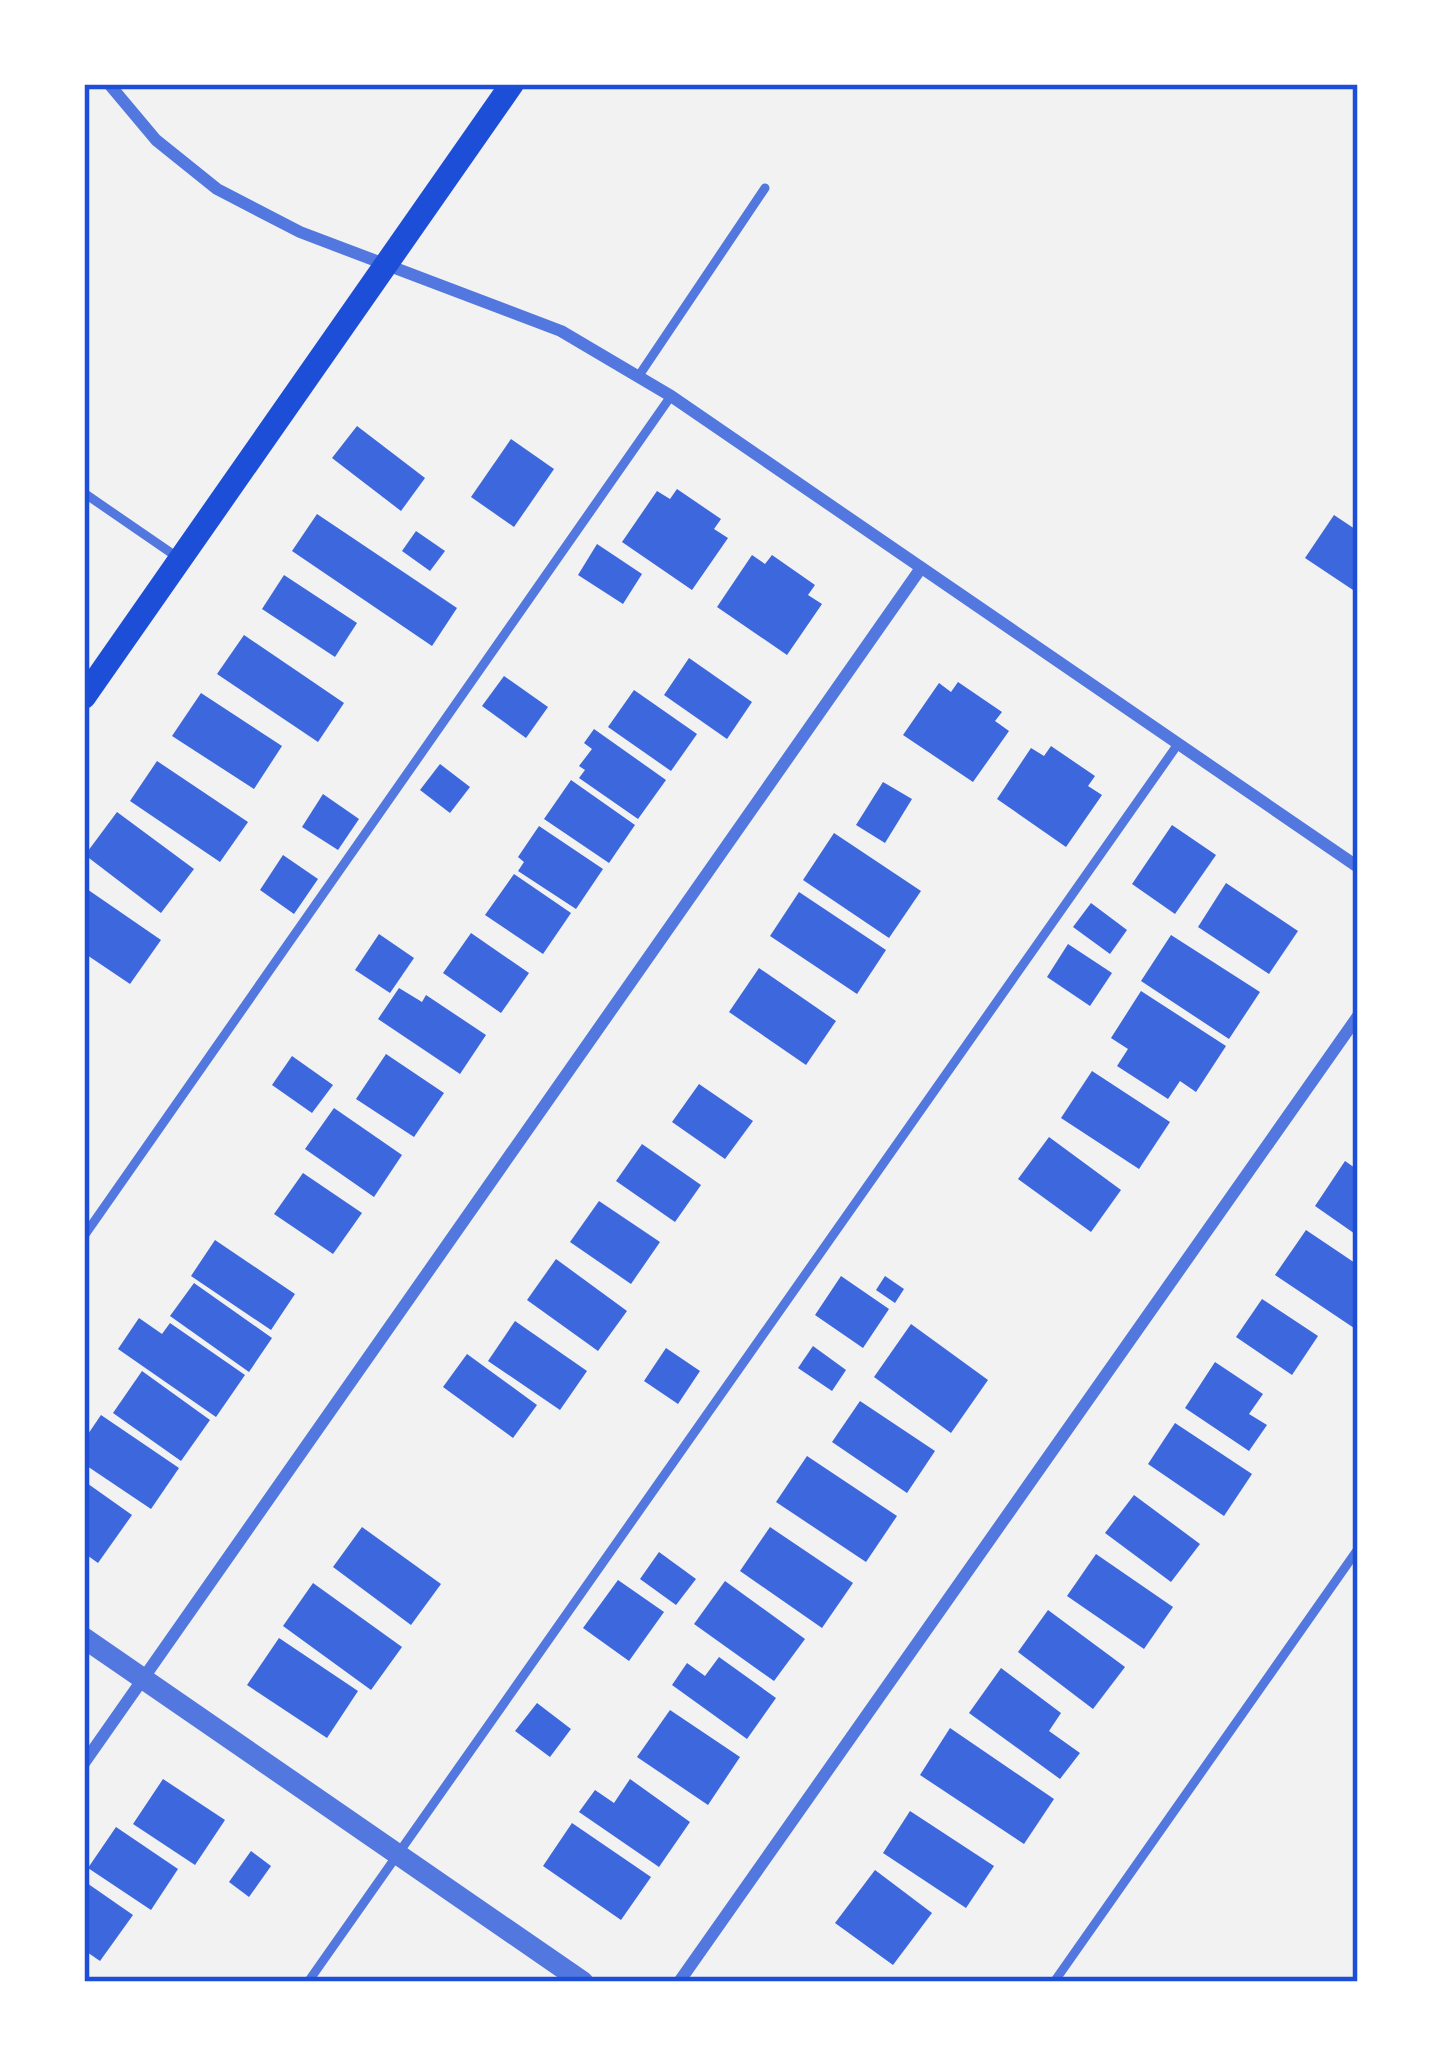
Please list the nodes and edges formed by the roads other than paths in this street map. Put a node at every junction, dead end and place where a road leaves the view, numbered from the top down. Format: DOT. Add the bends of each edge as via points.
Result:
graph roads {
  1 [pos="109,84"];
  2 [pos="512,84"];
  3 [pos="765,188"];
  4 [pos="385,265"];
  5 [pos="638,377"];
  6 [pos="671,396"];
  7 [pos="84,493"];
  8 [pos="180,559"];
  9 [pos="920,568"];
  10 [pos="84,697"];
  11 [pos="1178,744"];
  12 [pos="1358,867"];
  13 [pos="1358,1016"];
  14 [pos="84,1236"];
  15 [pos="1358,1549"];
  16 [pos="84,1638"];
  17 [pos="143,1679"];
  18 [pos="84,1763"];
  19 [pos="397,1855"];
  20 [pos="308,1982"];
  21 [pos="583,1982"];
  22 [pos="679,1982"];
  23 [pos="1054,1982"];
  1 -- 4 [label="street" via="156,140 218,189"];
  2 -- 4 [label="main road"];
  3 -- 5 [label="lane"];
  4 -- 5 [label="street" via="561,331"];
  4 -- 8 [label="main road"];
  5 -- 6 [label="street"];
  6 -- 9 [label="street"];
  6 -- 14 [label="lane"];
  7 -- 8 [label="lane"];
  8 -- 10 [label="main road"];
  9 -- 11 [label="street"];
  9 -- 17 [label="street"];
  11 -- 12 [label="street"];
  11 -- 19 [label="lane"];
  13 -- 22 [label="street"];
  15 -- 23 [label="lane"];
  16 -- 17 [label="street"];
  17 -- 18 [label="street"];
  17 -- 19 [label="street"];
  19 -- 20 [label="lane"];
  19 -- 21 [label="street"];
}
